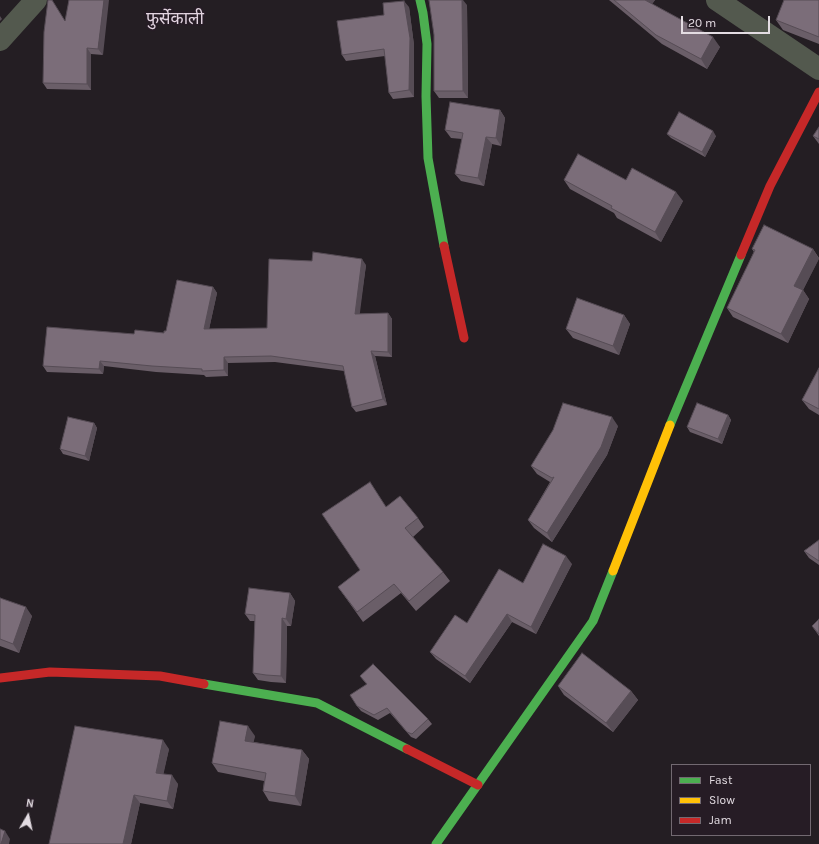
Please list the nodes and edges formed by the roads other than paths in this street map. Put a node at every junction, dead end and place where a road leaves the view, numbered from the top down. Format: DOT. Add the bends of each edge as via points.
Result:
graph roads {
  1 [pos="36,0"];
  2 [pos="420,0"];
  3 [pos="717,0"];
  4 [pos="0,40"];
  5 [pos="819,68"];
  6 [pos="819,92"];
  7 [pos="464,338"];
  8 [pos="0,678"];
  9 [pos="478,785"];
  10 [pos="436,844"];
  1 -- 4 [label="street"];
  2 -- 7 [label="street" via="427,44 428,158"];
  3 -- 5 [label="street"];
  6 -- 9 [label="street" via="770,186 668,430 593,621"];
  8 -- 9 [label="street" via="50,672 160,676 318,703"];
  9 -- 10 [label="street"];
}
